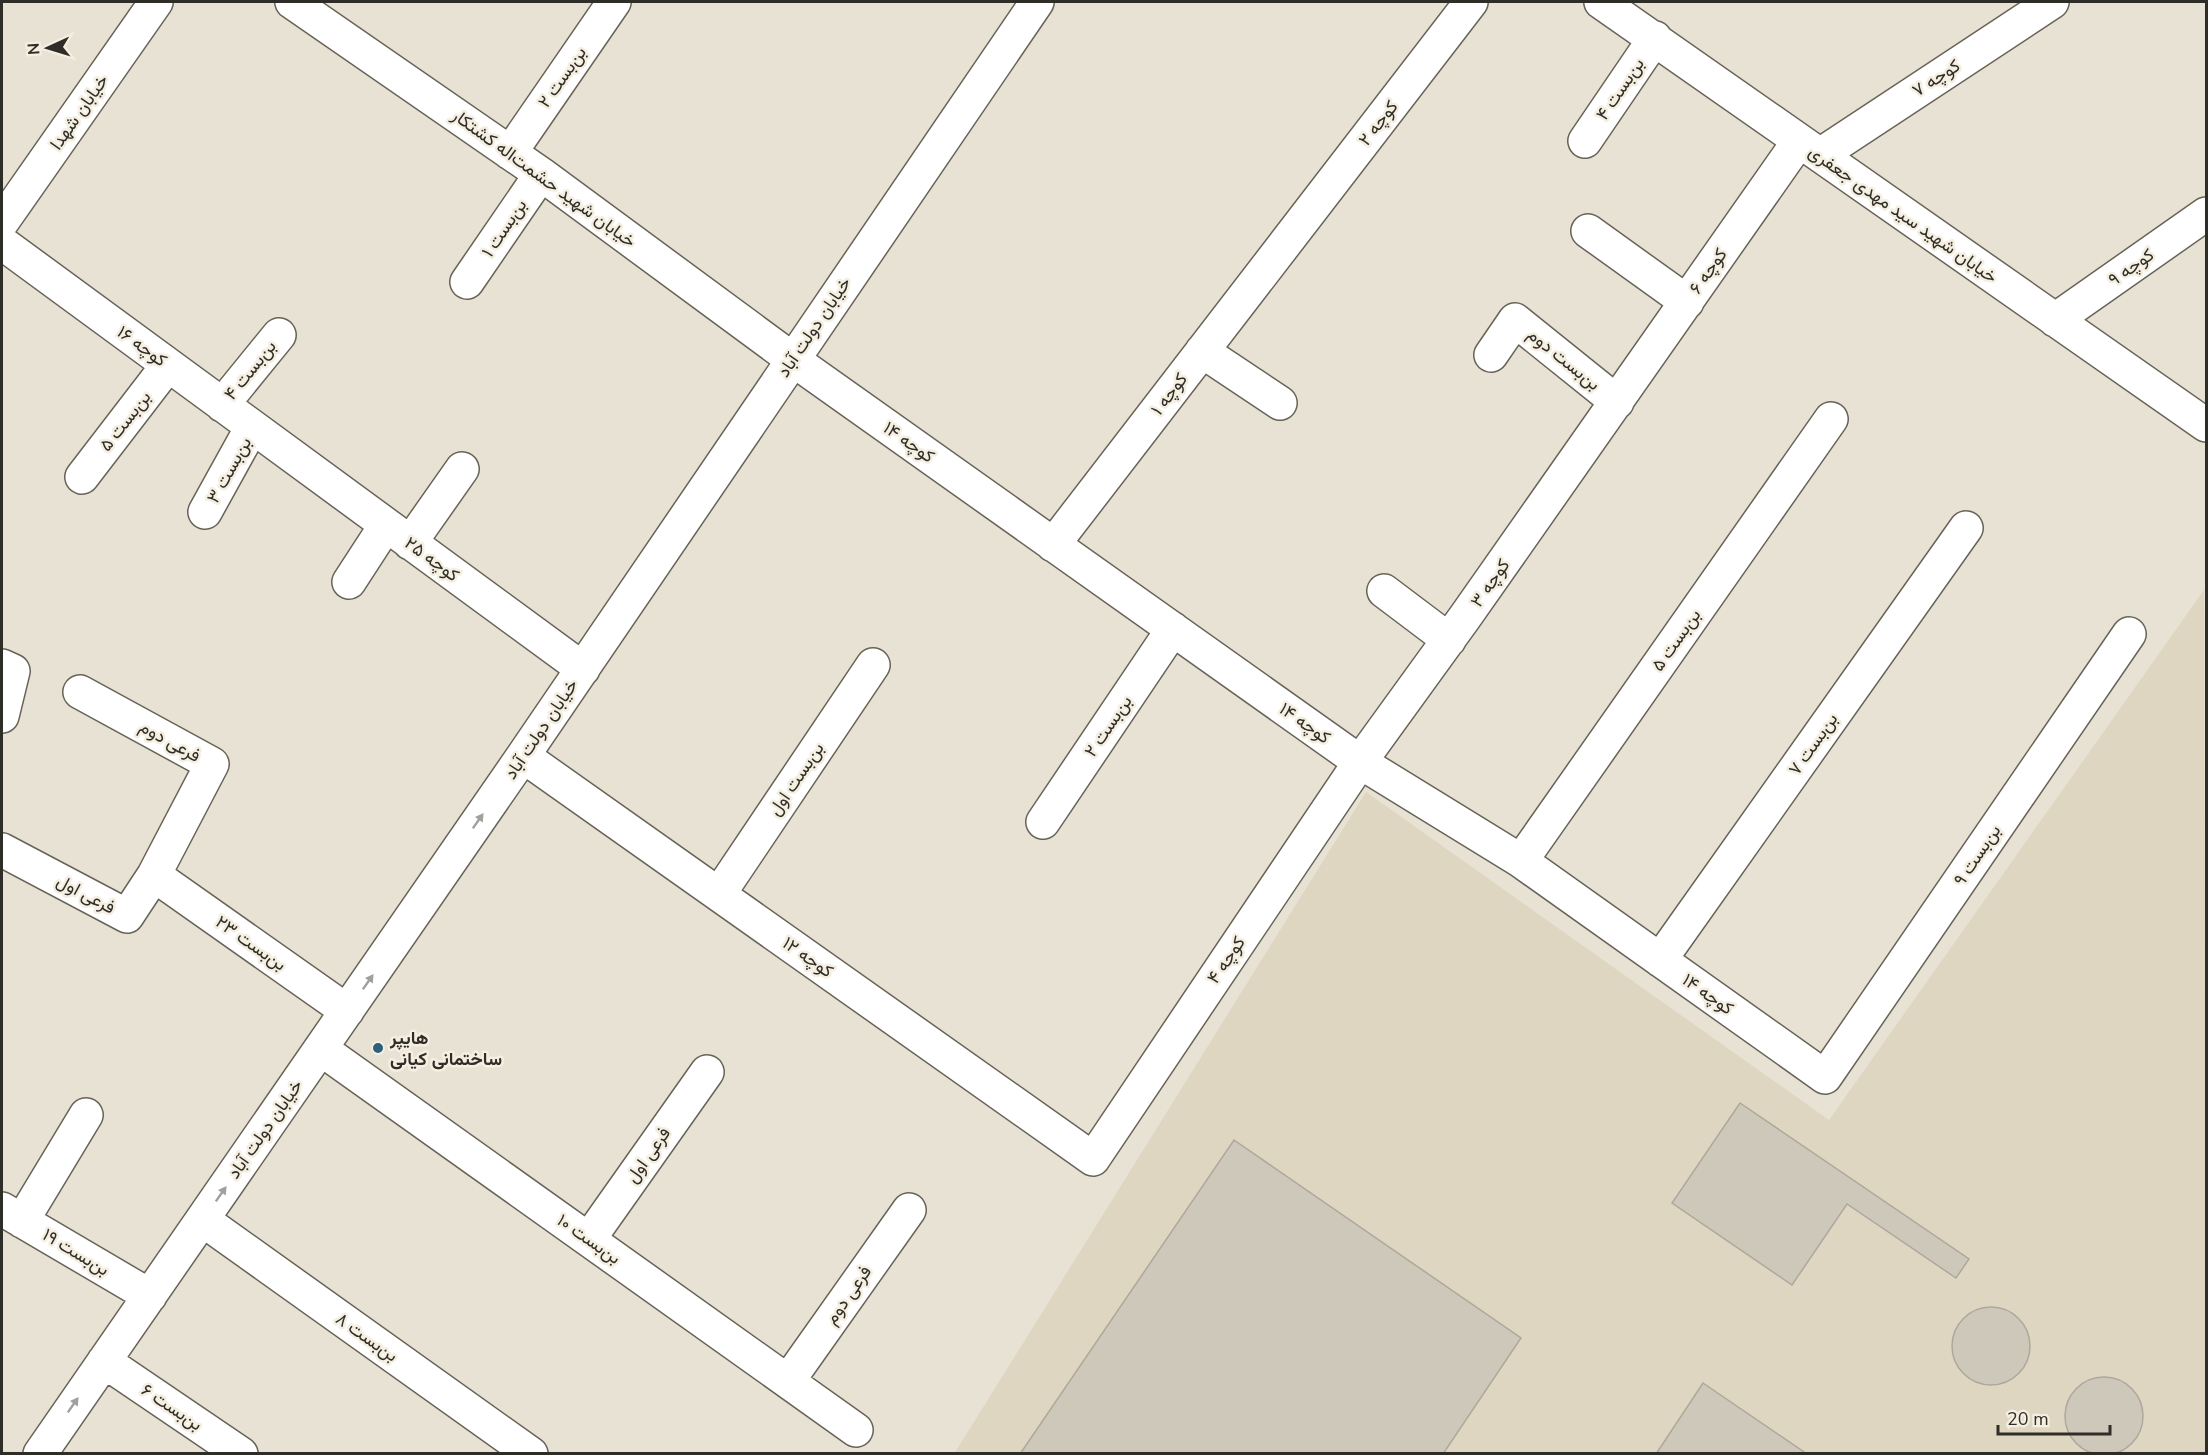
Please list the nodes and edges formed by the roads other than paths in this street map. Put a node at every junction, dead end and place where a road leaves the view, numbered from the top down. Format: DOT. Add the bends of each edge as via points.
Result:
graph roads {
  1 [pos="156,2"];
  2 [pos="292,2"];
  3 [pos="614,2"];
  4 [pos="1037,2"];
  5 [pos="1471,2"];
  6 [pos="1601,2"];
  7 [pos="2052,2"];
  8 [pos="1654,38"];
  9 [pos="1585,141"];
  10 [pos="1810,148"];
  11 [pos="510,153"];
  12 [pos="541,174"];
  13 [pos="2206,214"];
  14 [pos="2,224"];
  15 [pos="1588,231"];
  16 [pos="1285,244"];
  17 [pos="467,282"];
  18 [pos="1687,302"];
  19 [pos="2055,320"];
  20 [pos="279,335"];
  21 [pos="1202,351"];
  22 [pos="1491,355"];
  23 [pos="792,359"];
  24 [pos="168,365"];
  25 [pos="1617,402"];
  26 [pos="1280,403"];
  27 [pos="222,405"];
  28 [pos="1831,419"];
  29 [pos="2206,425"];
  30 [pos="252,427"];
  31 [pos="283,449"];
  32 [pos="462,469"];
  33 [pos="82,477"];
  34 [pos="205,512"];
  35 [pos="1966,528"];
  36 [pos="398,534"];
  37 [pos="1053,545"];
  38 [pos="349,582"];
  39 [pos="1384,591"];
  40 [pos="1173,630"];
  41 [pos="2129,634"];
  42 [pos="1449,640"];
  43 [pos="873,665"];
  44 [pos="7,668"];
  45 [pos="583,669"];
  46 [pos="81,692"];
  47 [pos="2,716"];
  48 [pos="523,756"];
  49 [pos="1360,762"];
  50 [pos="1043,822"];
  51 [pos="2,850"];
  52 [pos="1521,861"];
  53 [pos="154,875"];
  54 [pos="719,894"];
  55 [pos="1660,960"];
  56 [pos="347,1011"];
  57 [pos="321,1048"];
  58 [pos="707,1072"];
  59 [pos="1825,1077"];
  60 [pos="86,1115"];
  61 [pos="1093,1159"];
  62 [pos="909,1210"];
  63 [pos="12,1215"];
  64 [pos="202,1220"];
  65 [pos="589,1239"];
  66 [pos="150,1296"];
  67 [pos="104,1361"];
  68 [pos="788,1381"];
  69 [pos="856,1430"];
  70 [pos="40,1454"];
  71 [pos="241,1454"];
  72 [pos="531,1454"];
  1 -- 14 [label="street, خیابان شهدا"];
  2 -- 11 [label="street, خیابان شهید حشمت‌اله کشتکار"];
  3 -- 11 [label="street, بن‌بست ۲"];
  4 -- 23 [label="street, خیابان دولت آباد"];
  5 -- 16 [label="street, کوچه ۲"];
  6 -- 8 [label="street, خیابان شهید سید مهدی جعفری"];
  7 -- 10 [label="street, کوچه ۷"];
  8 -- 9 [label="street, بن‌بست ۴"];
  8 -- 10 [label="street, خیابان شهید سید مهدی جعفری"];
  10 -- 18 [label="street, کوچه ۶"];
  10 -- 19 [label="street, خیابان شهید سید مهدی جعفری"];
  11 -- 12 [label="street, خیابان شهید حشمت‌اله کشتکار"];
  12 -- 17 [label="street, بن‌بست ۱"];
  12 -- 23 [label="street, خیابان شهید حشمت‌اله کشتکار"];
  13 -- 19 [label="street, کوچه ۹"];
  14 -- 24 [label="street, کوچه ۱۶"];
  15 -- 18 [label="street"];
  16 -- 21 [label="street, کوچه ۱"];
  18 -- 25 [label="street, کوچه ۶"];
  19 -- 29 [label="street, خیابان شهید سید مهدی جعفری"];
  20 -- 27 [label="street, بن‌بست ۴"];
  21 -- 26 [label="street"];
  21 -- 37 [label="street, کوچه ۱"];
  22 -- 25 [label="street, بن‌بست دوم" via="1515,320"];
  23 -- 37 [label="street, کوچه ۱۴"];
  23 -- 45 [label="street, خیابان دولت آباد"];
  24 -- 27 [label="street, کوچه ۱۶"];
  24 -- 33 [label="street, بن‌بست ۵"];
  25 -- 42 [label="street, کوچه ۳"];
  27 -- 30 [label="street, کوچه ۱۶"];
  28 -- 52 [label="street, بن‌بست ۵"];
  30 -- 31 [label="street, کوچه ۱۶"];
  30 -- 34 [label="street, بن‌بست ۳"];
  31 -- 36 [label="street, کوچه ۲۵"];
  32 -- 36 [label="street"];
  35 -- 55 [label="street, بن‌بست ۷"];
  36 -- 38 [label="street"];
  36 -- 45 [label="street, کوچه ۲۵"];
  37 -- 40 [label="street, کوچه ۱۴"];
  39 -- 42 [label="street"];
  40 -- 49 [label="street, کوچه ۱۴"];
  40 -- 50 [label="street, بن‌بست ۲"];
  41 -- 59 [label="street, بن‌بست ۹"];
  42 -- 49 [label="street, کوچه ۳"];
  43 -- 54 [label="street, بن‌بست اول"];
  44 -- 47 [label="street"];
  45 -- 48 [label="street, خیابان دولت آباد"];
  46 -- 53 [label="street, فرعی دوم" via="212,764"];
  48 -- 54 [label="street, کوچه ۱۲"];
  56 -- 48 [label="street, خیابان دولت آباد, one-way"];
  49 -- 52 [label="street, کوچه ۱۴"];
  49 -- 61 [label="street, کوچه ۴"];
  51 -- 53 [label="street, فرعی اول" via="127,916"];
  52 -- 55 [label="street, کوچه ۱۴"];
  53 -- 56 [label="street, بن‌بست ۲۳"];
  54 -- 61 [label="street, کوچه ۱۲"];
  55 -- 59 [label="street, کوچه ۱۴"];
  56 -- 57 [label="street, خیابان دولت آباد"];
  64 -- 57 [label="street, خیابان دولت آباد, one-way"];
  57 -- 65 [label="street, بن‌بست ۱۰"];
  58 -- 65 [label="street, فرعی اول"];
  60 -- 63 [label="street"];
  62 -- 68 [label="street, فرعی دوم"];
  63 -- 66 [label="street, بن‌بست ۱۹"];
  64 -- 66 [label="street, خیابان دولت آباد"];
  64 -- 72 [label="street, بن‌بست ۸"];
  65 -- 68 [label="street, بن‌بست ۱۰"];
  66 -- 67 [label="street, خیابان دولت آباد"];
  70 -- 67 [label="street, خیابان دولت آباد, one-way"];
  67 -- 71 [label="street, بن‌بست ۶"];
  68 -- 69 [label="street, بن‌بست ۱۰"];
}
